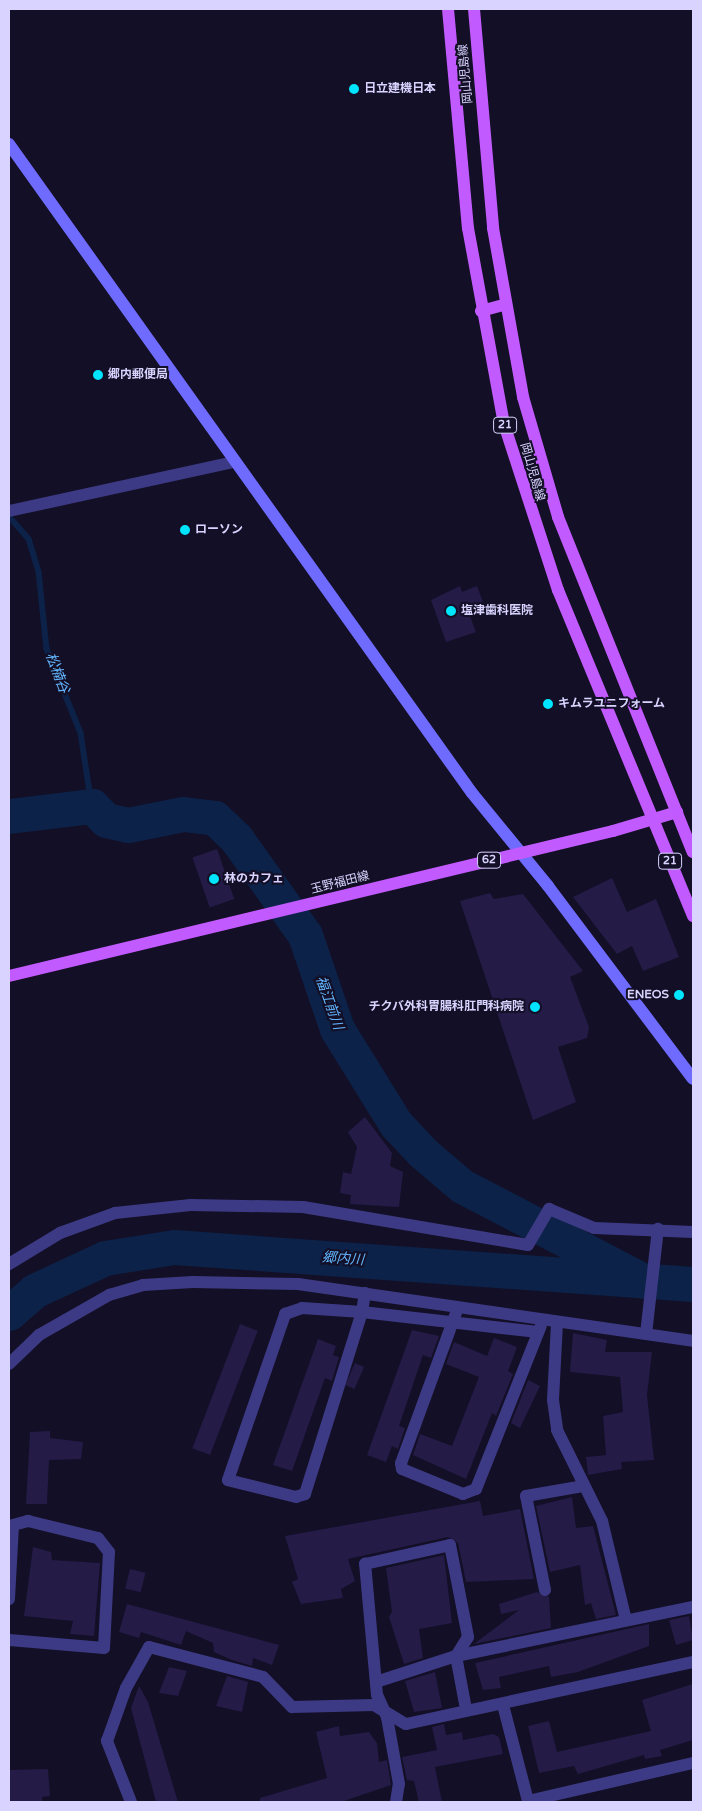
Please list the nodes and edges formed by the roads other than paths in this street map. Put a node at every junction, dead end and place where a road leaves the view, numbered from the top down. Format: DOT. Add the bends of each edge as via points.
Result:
graph roads {
  1 [pos="448,9"];
  2 [pos="474,9"];
  3 [pos="9,144"];
  4 [pos="504,305"];
  5 [pos="481,310"];
  6 [pos="234,462"];
  7 [pos="12,511"];
  8 [pos="677,812"];
  9 [pos="652,819"];
  10 [pos="519,851"];
  11 [pos="693,852"];
  12 [pos="693,916"];
  13 [pos="9,976"];
  14 [pos="693,1079"];
  15 [pos="693,1232"];
  16 [pos="658,1233"];
  17 [pos="9,1264"];
  18 [pos="365,1293"];
  19 [pos="362,1312"];
  20 [pos="455,1314"];
  21 [pos="557,1323"];
  22 [pos="540,1327"];
  23 [pos="647,1329"];
  24 [pos="693,1341"];
  25 [pos="9,1364"];
  26 [pos="584,1486"];
  27 [pos="545,1590"];
  28 [pos="9,1599"];
  29 [pos="693,1607"];
  30 [pos="626,1620"];
  31 [pos="9,1640"];
  32 [pos="456,1656"];
  33 [pos="693,1662"];
  34 [pos="376,1682"];
  35 [pos="504,1705"];
  36 [pos="466,1709"];
  37 [pos="387,1717"];
  38 [pos="693,1763"];
  39 [pos="575,1797"];
  40 [pos="131,1802"];
  41 [pos="396,1802"];
  1 -- 5 [label="main road, 岡山児島線 / 21"];
  2 -- 4 [label="main road, 岡山児島線 / 21"];
  3 -- 6 [label="street"];
  4 -- 5 [label="main road"];
  4 -- 8 [label="main road, 岡山児島線 / 21" via="523,397 558,517"];
  5 -- 9 [label="main road, 岡山児島線 / 21" via="504,424 529,509"];
  6 -- 7 [label="street"];
  6 -- 10 [label="street" via="472,793"];
  8 -- 9 [label="main road, 玉野福田線 / 62"];
  8 -- 11 [label="main road, 岡山児島線 / 21"];
  9 -- 10 [label="main road, 玉野福田線 / 62"];
  9 -- 12 [label="main road, 岡山児島線 / 21"];
  10 -- 13 [label="main road, 玉野福田線 / 62" via="274,914"];
  10 -- 14 [label="street"];
  15 -- 16 [label="street"];
  16 -- 17 [label="street" via="594,1228 549,1209 528,1245 304,1207 191,1205 115,1213 60,1234"];
  16 -- 23 [label="street"];
  18 -- 19 [label="street"];
  18 -- 20 [label="street"];
  18 -- 25 [label="street" via="298,1284 143,1285 79,1309 39,1335"];
  19 -- 19 [label="street" via="305,1494 296,1497 228,1480 285,1314 302,1308"];
  19 -- 20 [label="street"];
  20 -- 22 [label="street"];
  20 -- 22 [label="street" via="402,1469 464,1494 476,1490"];
  21 -- 22 [label="street"];
  21 -- 23 [label="street"];
  21 -- 26 [label="street" via="554,1400 557,1430"];
  23 -- 24 [label="street"];
  26 -- 27 [label="street" via="526,1496"];
  26 -- 30 [label="street" via="602,1520"];
  28 -- 31 [label="street" via="13,1525 28,1522 98,1538 109,1552 104,1648"];
  29 -- 30 [label="street"];
  30 -- 32 [label="street"];
  32 -- 34 [label="street"];
  32 -- 34 [label="street" via="468,1637 450,1545 365,1564"];
  32 -- 36 [label="street"];
  33 -- 35 [label="street"];
  34 -- 37 [label="street"];
  35 -- 36 [label="street"];
  35 -- 39 [label="street" via="528,1801"];
  36 -- 37 [label="street" via="406,1724"];
  37 -- 40 [label="street" via="374,1705 292,1707 263,1677 149,1647 126,1688 107,1741"];
  37 -- 41 [label="street" via="399,1784"];
  38 -- 39 [label="street"];
}
